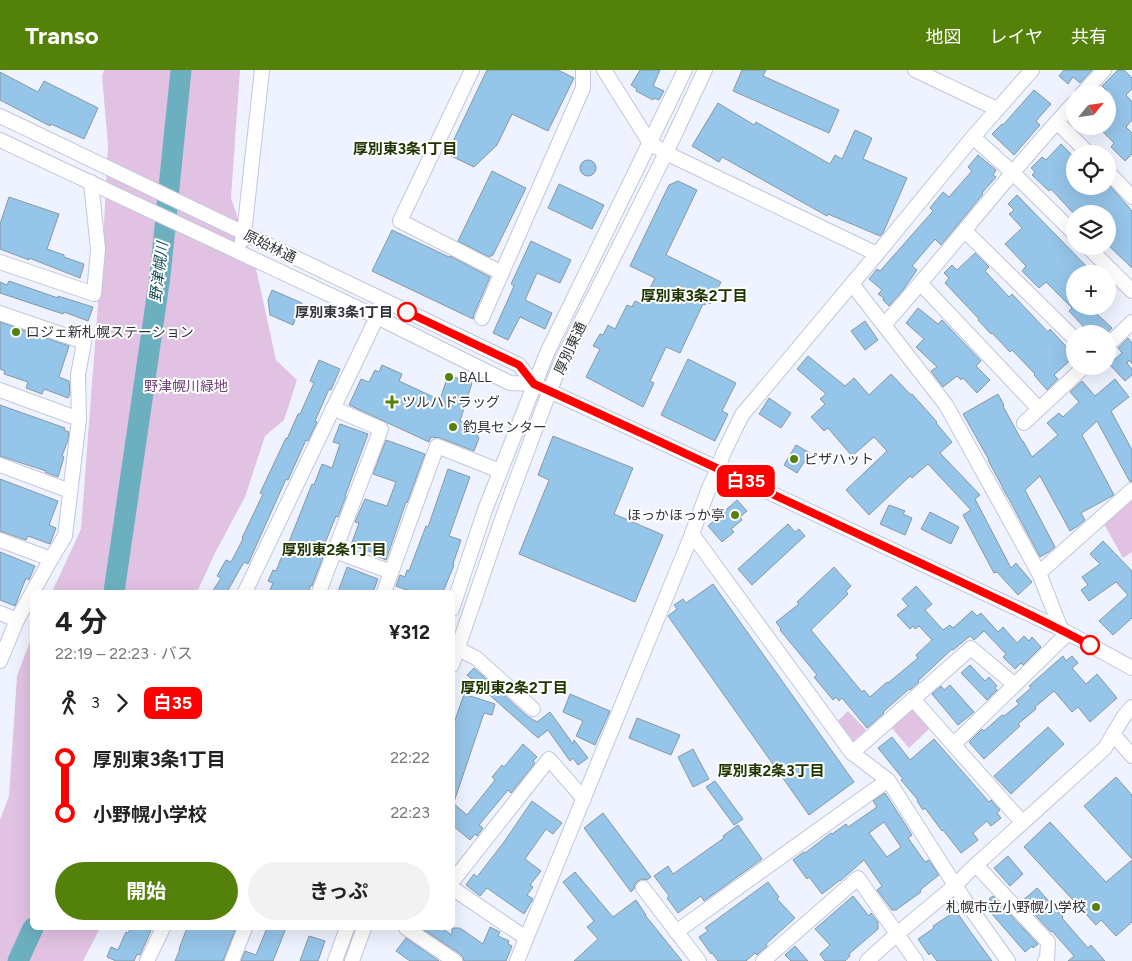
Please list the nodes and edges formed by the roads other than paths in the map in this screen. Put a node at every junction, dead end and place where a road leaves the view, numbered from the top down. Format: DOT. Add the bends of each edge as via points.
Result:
graph roads {
  1 [pos="262,70"];
  2 [pos="472,70"];
  3 [pos="583,70"];
  4 [pos="604,70"];
  5 [pos="685,70"];
  6 [pos="705,70"];
  7 [pos="915,70"];
  8 [pos="1032,70"];
  9 [pos="1104,70"];
  10 [pos="1090,85"];
  11 [pos="997,109"];
  12 [pos="1066,112"];
  13 [pos="0,116"];
  14 [pos="1057,122"];
  15 [pos="973,137"];
  16 [pos="0,140"];
  17 [pos="650,144"];
  18 [pos="1080,145"];
  19 [pos="666,153"];
  20 [pos="1012,172"];
  21 [pos="1116,180"];
  22 [pos="91,182"];
  23 [pos="1132,196"];
  24 [pos="1066,225"];
  25 [pos="965,231"];
  26 [pos="244,234"];
  27 [pos="240,252"];
  28 [pos="877,254"];
  29 [pos="1096,255"];
  30 [pos="0,262"];
  31 [pos="502,273"];
  32 [pos="852,284"];
  33 [pos="921,284"];
  34 [pos="1132,291"];
  35 [pos="381,300"];
  36 [pos="0,313"];
  37 [pos="377,317"];
  38 [pos="482,318"];
  39 [pos="1132,322"];
  40 [pos="884,326"];
  41 [pos="1066,330"];
  42 [pos="1116,337"];
  43 [pos="1075,375"];
  44 [pos="534,384"];
  45 [pos="0,390"];
  46 [pos="550,392"];
  47 [pos="333,408"];
  48 [pos="1039,409"];
  49 [pos="79,419"];
  50 [pos="1024,423"];
  51 [pos="0,465"];
  52 [pos="718,469"];
  53 [pos="500,471"];
  54 [pos="70,490"];
  55 [pos="1132,490"];
  56 [pos="692,534"];
  57 [pos="0,540"];
  58 [pos="335,551"];
  59 [pos="50,559"];
  60 [pos="392,572"];
  61 [pos="1039,573"];
  62 [pos="34,590"];
  63 [pos="246,590"];
  64 [pos="320,590"];
  65 [pos="385,590"];
  66 [pos="30,597"];
  67 [pos="455,600"];
  68 [pos="0,614"];
  69 [pos="18,620"];
  70 [pos="1064,631"];
  71 [pos="458,649"];
  72 [pos="455,658"];
  73 [pos="0,661"];
  74 [pos="1132,668"];
  75 [pos="1015,684"];
  76 [pos="913,699"];
  77 [pos="1132,707"];
  78 [pos="533,709"];
  79 [pos="1113,734"];
  80 [pos="954,744"];
  81 [pos="852,753"];
  82 [pos="1132,756"];
  83 [pos="888,780"];
  84 [pos="584,799"];
  85 [pos="1022,822"];
  86 [pos="976,865"];
  87 [pos="455,878"];
  88 [pos="956,885"];
  89 [pos="643,888"];
  90 [pos="455,890"];
  91 [pos="162,930"];
  92 [pos="244,930"];
  93 [pos="346,930"];
  94 [pos="363,930"];
  95 [pos="409,930"];
  96 [pos="676,932"];
  97 [pos="896,934"];
  98 [pos="526,938"];
  99 [pos="353,960"];
  100 [pos="147,961"];
  101 [pos="232,961"];
  102 [pos="335,961"];
  103 [pos="455,961"];
  104 [pos="517,961"];
  105 [pos="699,961"];
  106 [pos="763,961"];
  107 [pos="867,961"];
  108 [pos="916,961"];
  109 [pos="1008,961"];
  110 [pos="1045,961"];
  1 -- 26 [label="street"];
  2 -- 31 [label="street" via="400,221"];
  3 -- 31 [label="street" via="583,88"];
  4 -- 17 [label="street"];
  5 -- 17 [label="street, 厚別東通"];
  6 -- 19 [label="street, 厚別東通"];
  7 -- 11 [label="street"];
  8 -- 11 [label="street"];
  9 -- 10 [label="street"];
  11 -- 15 [label="street"];
  12 -- 14 [label="street"];
  13 -- 26 [label="street, 原始林通"];
  14 -- 18 [label="street"];
  14 -- 20 [label="street"];
  15 -- 20 [label="street"];
  15 -- 28 [label="street"];
  16 -- 22 [label="street, 原始林通"];
  17 -- 19 [label="street"];
  17 -- 44 [label="street, 厚別東通"];
  19 -- 28 [label="street"];
  19 -- 46 [label="street, 厚別東通" via="562,360"];
  20 -- 24 [label="street"];
  20 -- 25 [label="street"];
  21 -- 23 [label="street"];
  22 -- 27 [label="street, 原始林通"];
  22 -- 30 [label="street" via="98,249 94,294"];
  25 -- 33 [label="street"];
  25 -- 41 [label="street"];
  26 -- 27 [label="street"];
  26 -- 35 [label="street, 原始林通"];
  27 -- 37 [label="street, 原始林通"];
  28 -- 32 [label="street"];
  29 -- 34 [label="street"];
  31 -- 38 [label="street"];
  32 -- 40 [label="street"];
  32 -- 52 [label="street" via="742,415"];
  33 -- 40 [label="street"];
  33 -- 48 [label="street"];
  35 -- 37 [label="street"];
  35 -- 44 [label="street, 原始林通" via="519,365"];
  36 -- 49 [label="street" via="84,342 78,374"];
  37 -- 44 [label="street, 原始林通" via="510,383"];
  37 -- 47 [label="street"];
  39 -- 42 [label="street"];
  40 -- 61 [label="street" via="946,405"];
  43 -- 48 [label="street"];
  44 -- 46 [label="street, 原始林通"];
  44 -- 53 [label="street, 厚別東通"];
  45 -- 49 [label="street"];
  46 -- 52 [label="street, 原始林通"];
  46 -- 71 [label="street, 厚別東通"];
  47 -- 58 [label="street" via="381,429"];
  47 -- 63 [label="street"];
  48 -- 50 [label="street"];
  49 -- 54 [label="street"];
  51 -- 54 [label="street"];
  52 -- 56 [label="street"];
  52 -- 70 [label="street, 原始林通"];
  53 -- 60 [label="street" via="437,446"];
  53 -- 67 [label="street, 厚別東通"];
  54 -- 59 [label="street" via="65,536"];
  55 -- 61 [label="street"];
  56 -- 81 [label="street"];
  56 -- 84 [label="street"];
  57 -- 59 [label="street"];
  58 -- 60 [label="street"];
  58 -- 64 [label="street"];
  59 -- 62 [label="street"];
  60 -- 65 [label="street"];
  61 -- 70 [label="street"];
  66 -- 69 [label="street"];
  68 -- 69 [label="street"];
  69 -- 73 [label="street"];
  70 -- 74 [label="street, 原始林通"];
  70 -- 75 [label="street"];
  71 -- 72 [label="street, 厚別東通"];
  71 -- 78 [label="street" via="476,658"];
  75 -- 76 [label="street" via="971,648"];
  75 -- 80 [label="street"];
  76 -- 80 [label="street"];
  76 -- 81 [label="street"];
  77 -- 79 [label="street"];
  79 -- 82 [label="street"];
  79 -- 85 [label="street" via="1104,748"];
  80 -- 85 [label="street"];
  81 -- 83 [label="street"];
  83 -- 88 [label="street"];
  83 -- 96 [label="street"];
  84 -- 87 [label="street" via="549,760"];
  84 -- 98 [label="street"];
  85 -- 86 [label="street"];
  86 -- 88 [label="street"];
  86 -- 110 [label="street" via="1048,942"];
  88 -- 97 [label="street"];
  88 -- 109 [label="street"];
  89 -- 96 [label="street"];
  90 -- 98 [label="street"];
  91 -- 100 [label="street"];
  92 -- 101 [label="street"];
  93 -- 102 [label="street"];
  94 -- 99 [label="street"];
  95 -- 103 [label="street"];
  96 -- 105 [label="street"];
  97 -- 106 [label="street" via="858,878"];
  97 -- 107 [label="street"];
  97 -- 108 [label="street"];
  98 -- 104 [label="street"];
}
